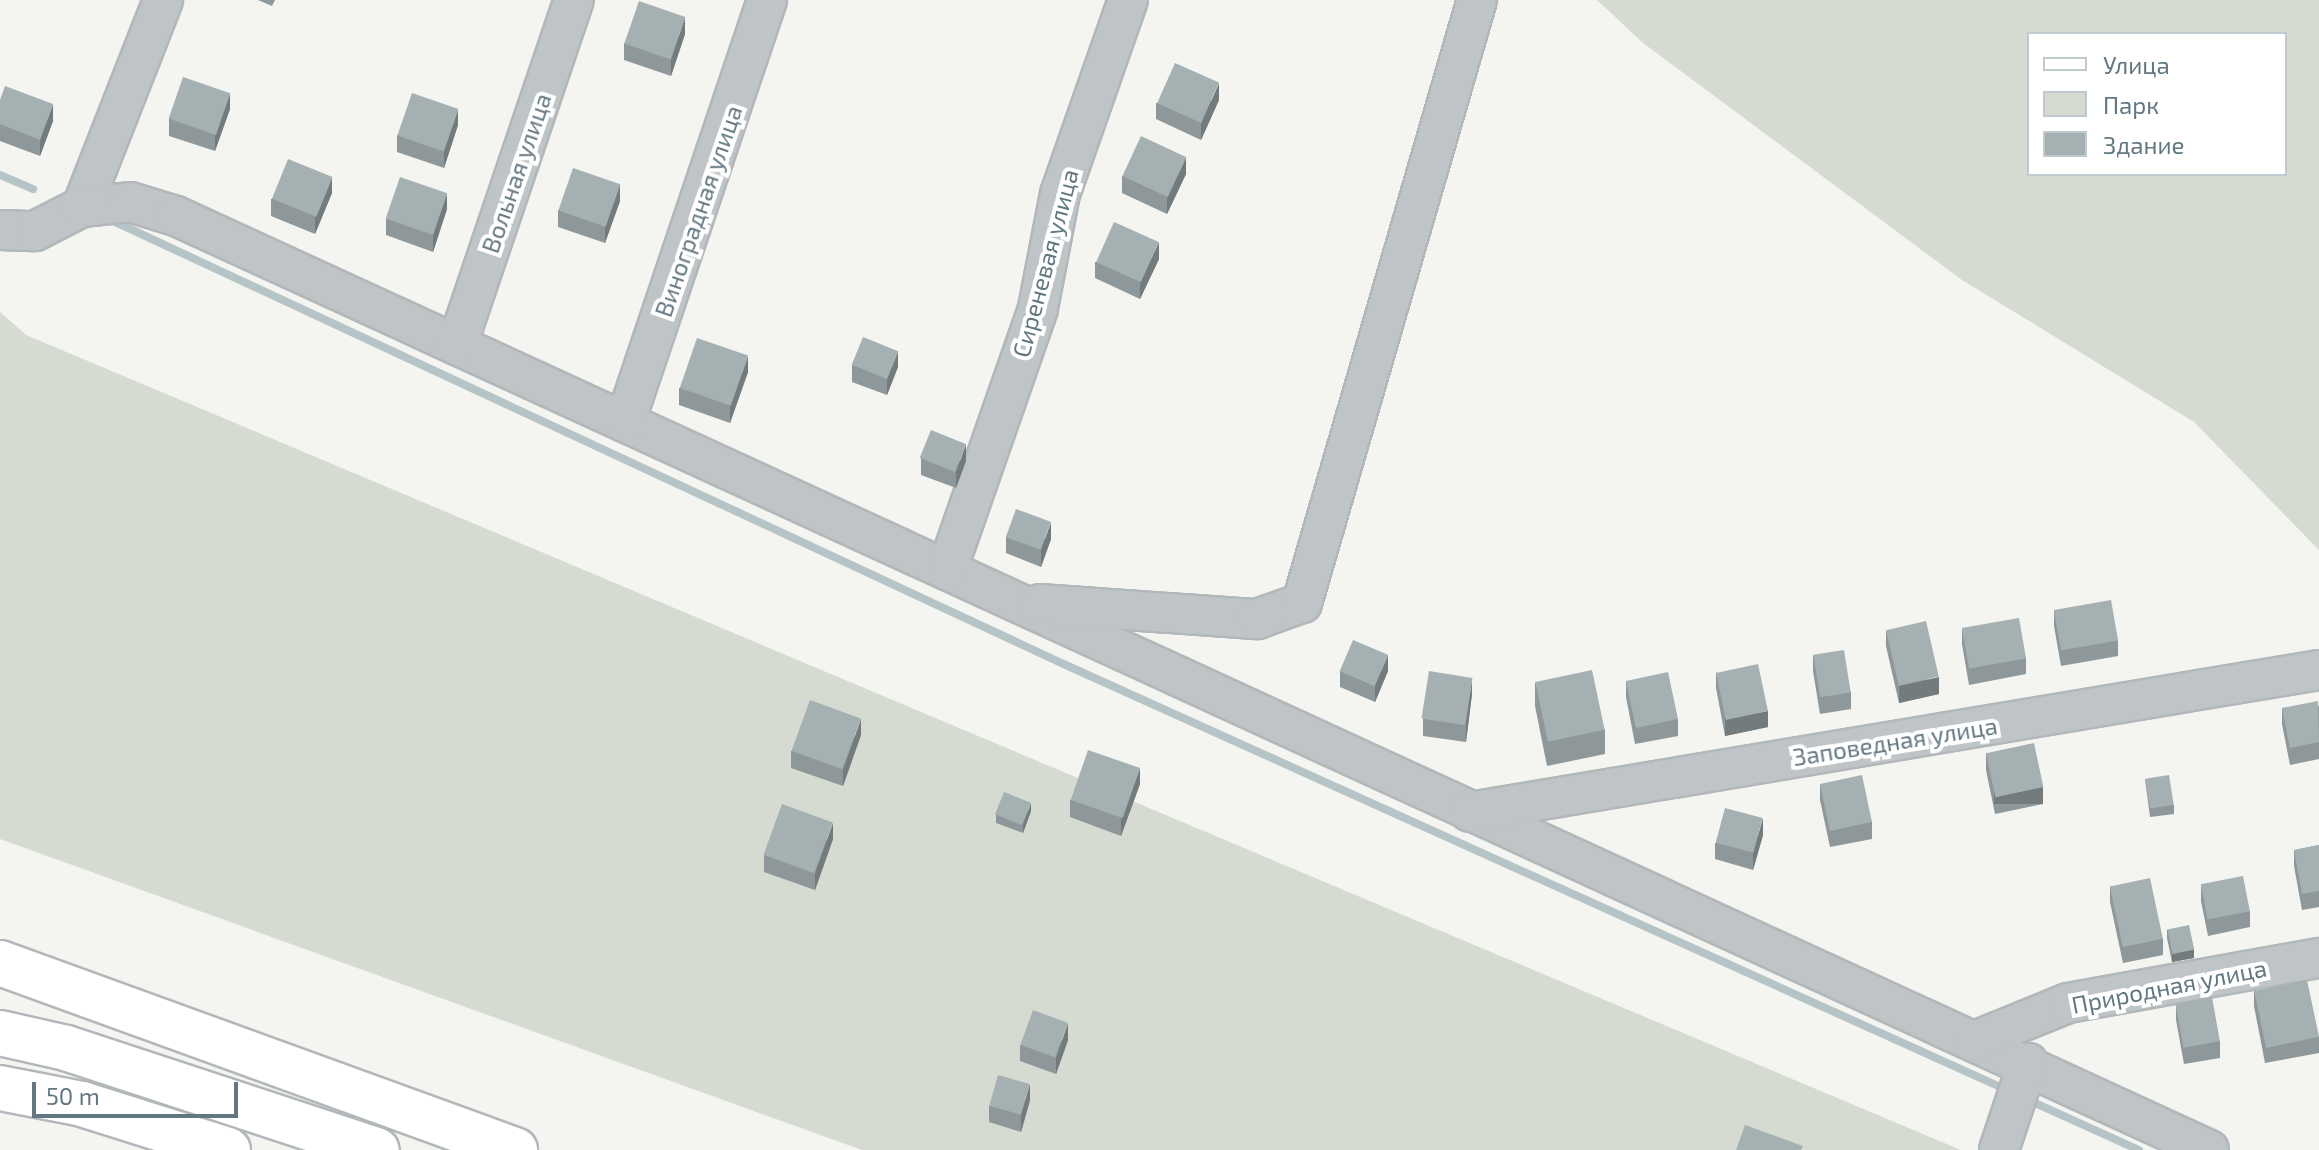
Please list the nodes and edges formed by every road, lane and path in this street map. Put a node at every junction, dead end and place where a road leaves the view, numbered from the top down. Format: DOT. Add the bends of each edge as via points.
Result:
graph roads {
  1 [pos="163,0"];
  2 [pos="574,0"];
  3 [pos="767,0"];
  4 [pos="1128,0"];
  5 [pos="1477,0"];
  6 [pos="82,207"];
  7 [pos="0,230"];
  8 [pos="457,345"];
  9 [pos="625,422"];
  10 [pos="947,570"];
  11 [pos="1017,603"];
  12 [pos="2319,670"];
  13 [pos="1470,812"];
  14 [pos="2319,958"];
  15 [pos="0,963"];
  16 [pos="0,1033"];
  17 [pos="1977,1040"];
  18 [pos="2021,1085"];
  19 [pos="0,1088"];
  20 [pos="227,1150"];
  21 [pos="377,1150"];
  22 [pos="515,1150"];
  23 [pos="1999,1150"];
  24 [pos="2209,1150"];
  1 -- 6 [label="street"];
  2 -- 8 [label="street, Вольная улица"];
  3 -- 9 [label="street, Виноградная улица"];
  4 -- 10 [label="street, Сиреневая улица" via="1060,194 1038,308"];
  5 -- 11 [label="street" via="1302,603 1257,619"];
  6 -- 7 [label="street" via="35,231"];
  6 -- 8 [label="street" via="130,202 176,216"];
  8 -- 9 [label="street"];
  9 -- 10 [label="street"];
  10 -- 11 [label="street"];
  11 -- 13 [label="street"];
  12 -- 13 [label="street, Заповедная улица"];
  13 -- 17 [label="street"];
  14 -- 17 [label="street, Природная улица" via="2068,1003"];
  15 -- 22 [label="main road"];
  16 -- 21 [label="main road" via="77,1051"];
  17 -- 18 [label="street"];
  18 -- 23 [label="street"];
  18 -- 24 [label="street"];
  19 -- 20 [label="main road" via="82,1104"];
}
